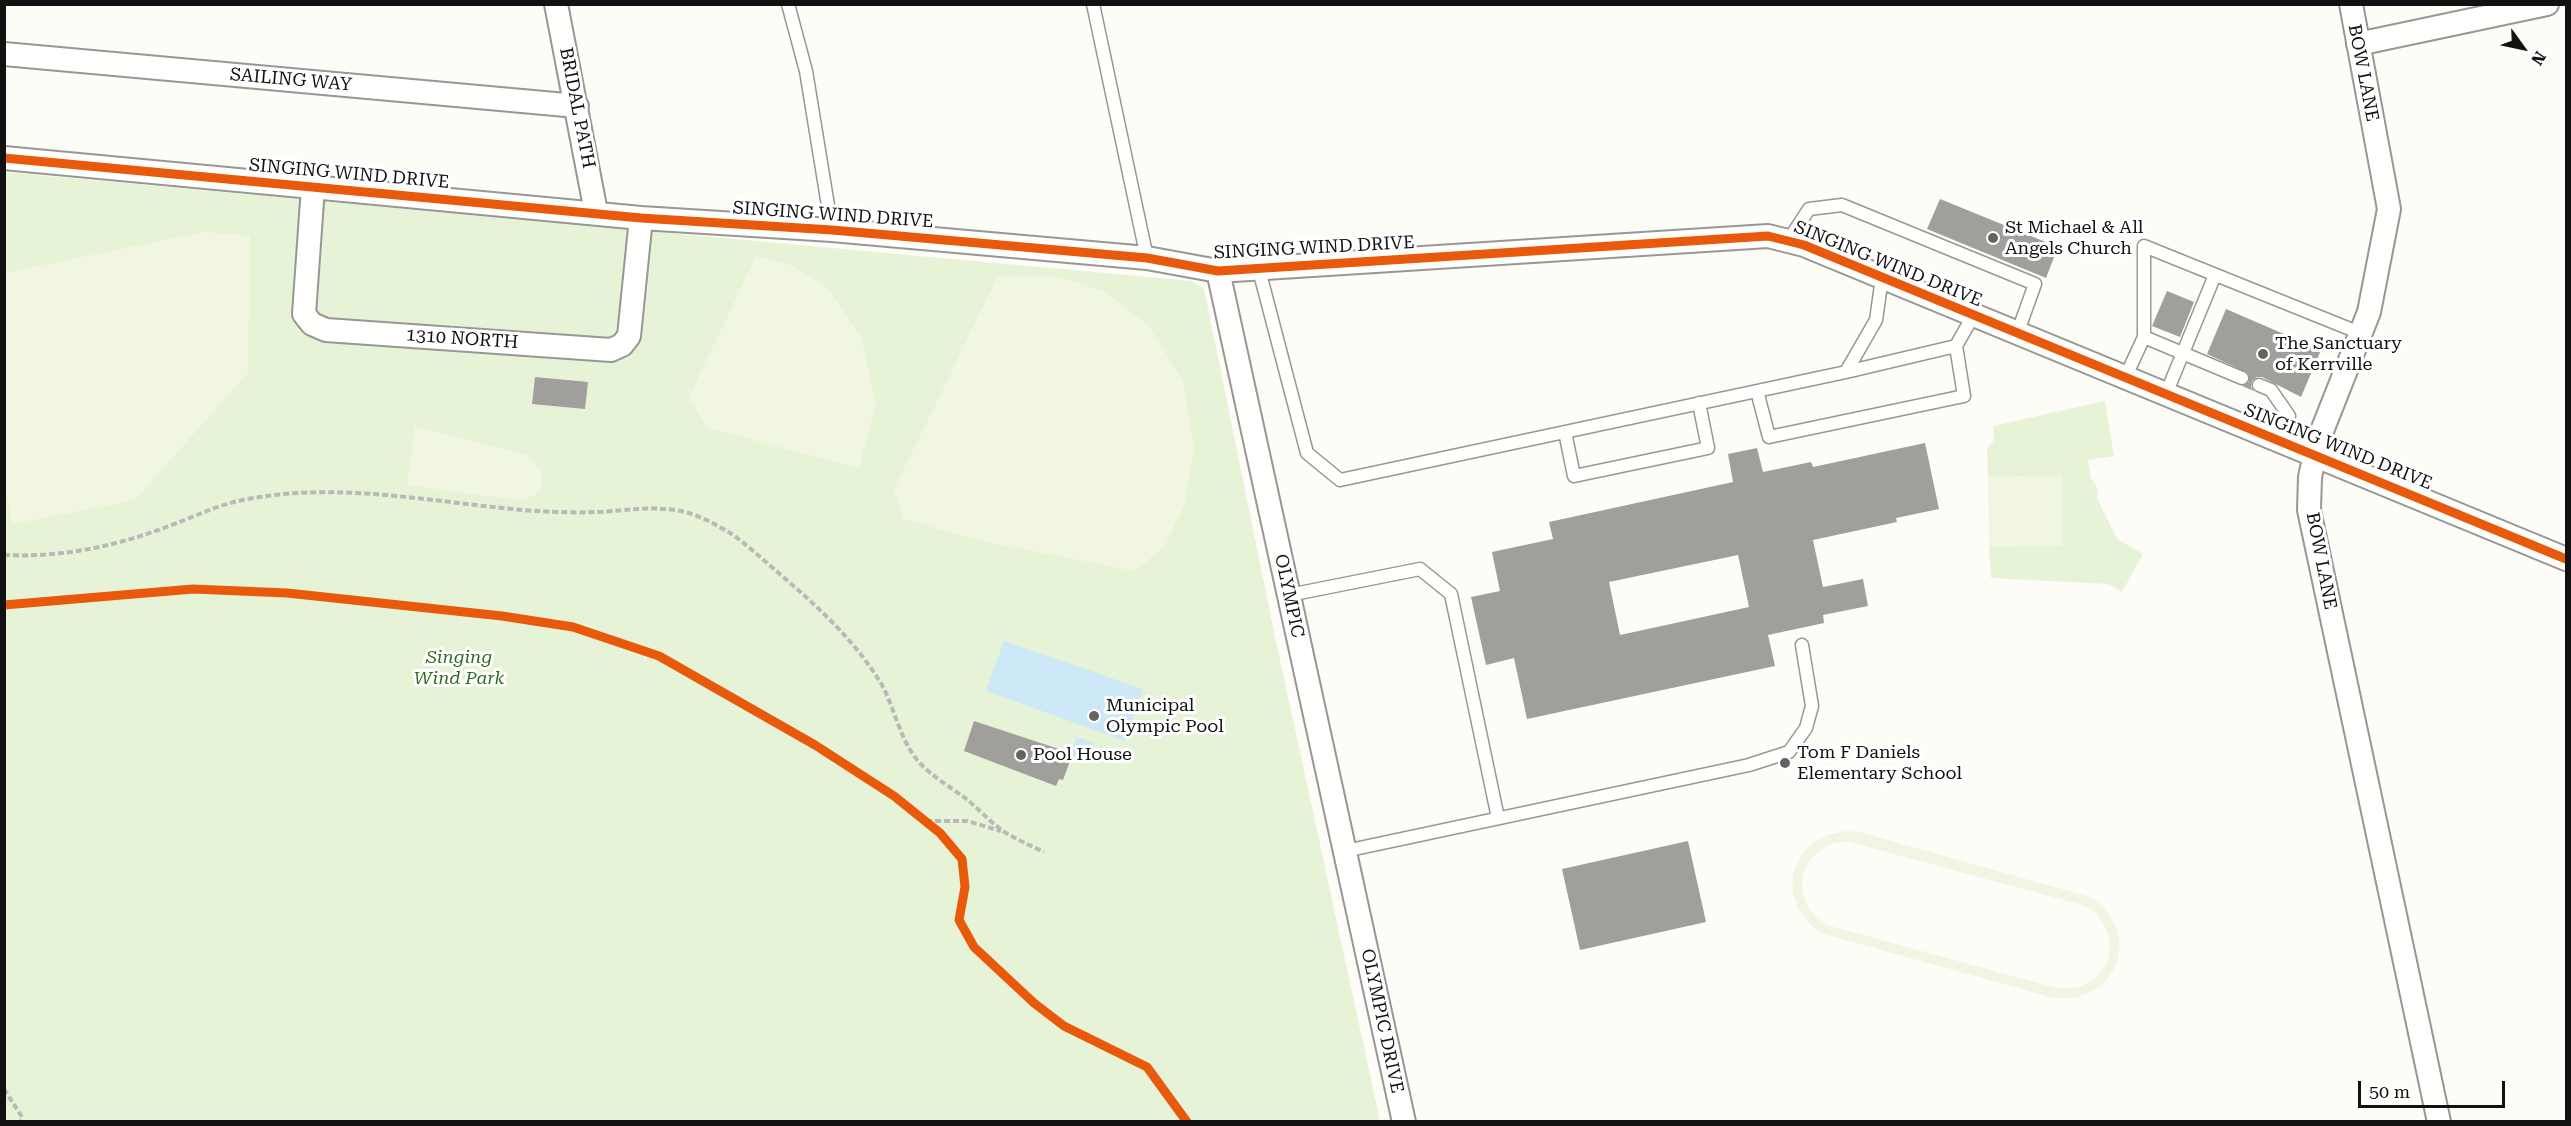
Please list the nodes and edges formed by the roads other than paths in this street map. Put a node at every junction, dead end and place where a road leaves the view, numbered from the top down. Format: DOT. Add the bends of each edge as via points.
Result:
graph roads {
  1 [pos="556,4"];
  2 [pos="788,4"];
  3 [pos="1093,4"];
  4 [pos="2351,4"];
  5 [pos="2547,4"];
  6 [pos="2358,44"];
  7 [pos="4,54"];
  8 [pos="577,106"];
  9 [pos="4,158"];
  10 [pos="313,187"];
  11 [pos="597,212"];
  12 [pos="641,218"];
  13 [pos="832,230"];
  14 [pos="1788,241"];
  15 [pos="1147,258"];
  16 [pos="1259,270"];
  17 [pos="1218,271"];
  18 [pos="2215,275"];
  19 [pos="1882,278"];
  20 [pos="1974,316"];
  21 [pos="2017,333"];
  22 [pos="2360,333"];
  23 [pos="2144,337"];
  24 [pos="1956,346"];
  25 [pos="2183,353"];
  26 [pos="1846,372"];
  27 [pos="2125,378"];
  28 [pos="2242,378"];
  29 [pos="2259,385"];
  30 [pos="1757,391"];
  31 [pos="2166,394"];
  32 [pos="1699,403"];
  33 [pos="1565,432"];
  34 [pos="2279,441"];
  35 [pos="2314,455"];
  36 [pos="2566,559"];
  37 [pos="1289,595"];
  38 [pos="1802,645"];
  39 [pos="1498,818"];
  40 [pos="1345,851"];
  41 [pos="1360,921"];
  42 [pos="1404,1122"];
  43 [pos="2439,1122"];
  1 -- 8 [label="street, BRIDAL PATH"];
  2 -- 13 [label="lane" via="806,71"];
  3 -- 15 [label="lane"];
  4 -- 6 [label="street, BOW LANE"];
  5 -- 6 [label="street"];
  6 -- 22 [label="street, BOW LANE" via="2389,209 2369,312"];
  7 -- 8 [label="street, SAILING WAY"];
  8 -- 11 [label="street, BRIDAL PATH"];
  9 -- 10 [label="street, SINGING WIND DRIVE"];
  10 -- 11 [label="street, SINGING WIND DRIVE"];
  10 -- 12 [label="street, 1310 NORTH" via="304,314 312,324 326,330 610,350 622,345 629,336"];
  11 -- 12 [label="street, SINGING WIND DRIVE"];
  12 -- 13 [label="street, SINGING WIND DRIVE"];
  13 -- 15 [label="street, SINGING WIND DRIVE"];
  14 -- 16 [label="street, SINGING WIND DRIVE" via="1768,236"];
  14 -- 19 [label="street, SINGING WIND DRIVE" via="1804,244"];
  14 -- 21 [label="lane" via="1809,209 1842,205 2035,284"];
  15 -- 17 [label="street, SINGING WIND DRIVE"];
  16 -- 17 [label="street, SINGING WIND DRIVE"];
  16 -- 33 [label="lane" via="1307,453 1340,480"];
  17 -- 37 [label="street, OLYMPIC"];
  18 -- 22 [label="lane"];
  18 -- 23 [label="lane" via="2144,246"];
  18 -- 25 [label="lane"];
  19 -- 20 [label="street, SINGING WIND DRIVE"];
  19 -- 26 [label="lane" via="1876,320"];
  20 -- 21 [label="street, SINGING WIND DRIVE"];
  20 -- 24 [label="lane"];
  21 -- 27 [label="street, SINGING WIND DRIVE"];
  22 -- 35 [label="street, BOW LANE"];
  23 -- 25 [label="lane"];
  23 -- 27 [label="lane"];
  24 -- 26 [label="lane"];
  24 -- 30 [label="lane" via="1964,396 1769,437"];
  25 -- 28 [label="lane"];
  25 -- 31 [label="lane"];
  26 -- 30 [label="lane"];
  27 -- 31 [label="street, SINGING WIND DRIVE"];
  29 -- 34 [label="lane" via="2271,390 2289,416"];
  30 -- 32 [label="lane"];
  31 -- 34 [label="street, SINGING WIND DRIVE"];
  32 -- 33 [label="lane"];
  32 -- 33 [label="lane" via="1708,448 1574,476"];
  34 -- 35 [label="street, SINGING WIND DRIVE"];
  35 -- 36 [label="street, SINGING WIND DRIVE"];
  35 -- 43 [label="street, BOW LANE" via="2309,510"];
  37 -- 39 [label="lane" via="1420,569 1451,594"];
  37 -- 40 [label="street, OLYMPIC"];
  38 -- 39 [label="lane" via="1812,706 1806,728 1789,752 1749,765"];
  39 -- 40 [label="lane"];
  40 -- 41 [label="street, OLYMPIC"];
  41 -- 42 [label="street, OLYMPIC DRIVE"];
}
